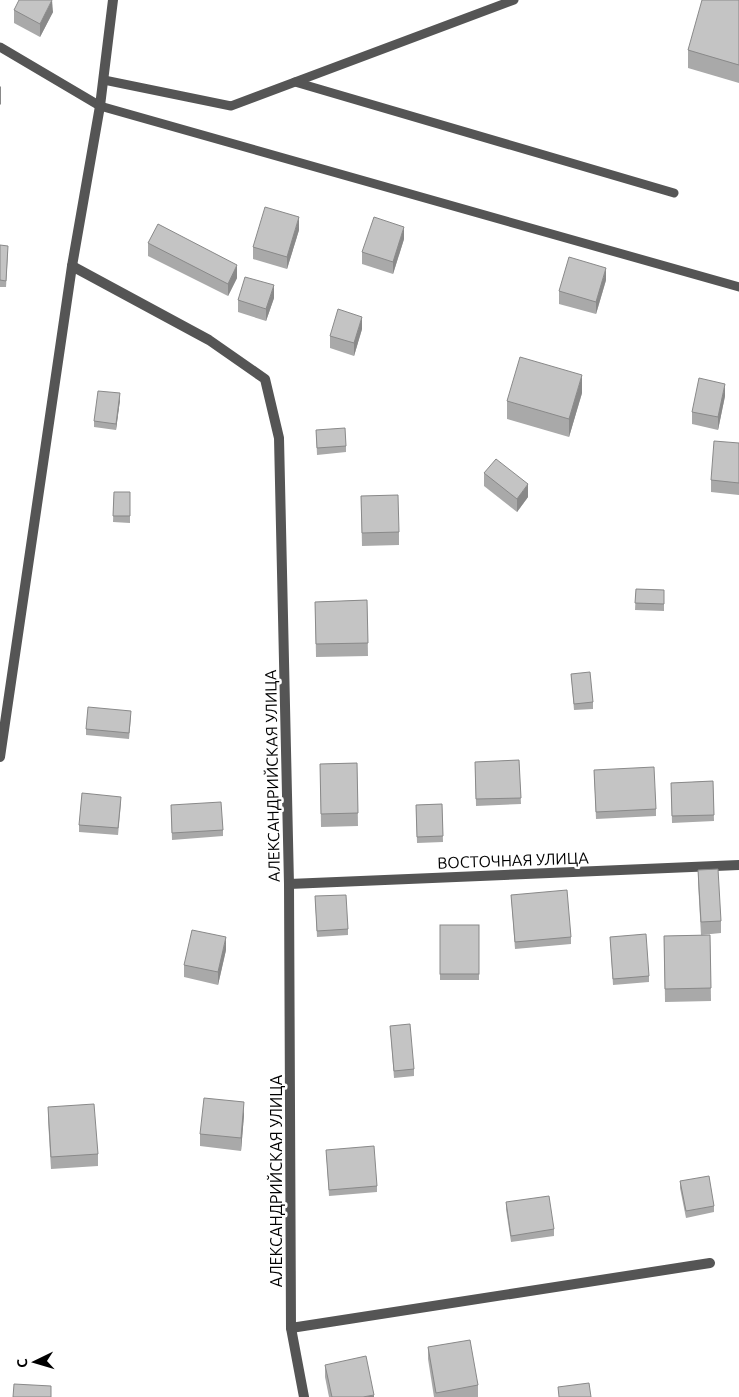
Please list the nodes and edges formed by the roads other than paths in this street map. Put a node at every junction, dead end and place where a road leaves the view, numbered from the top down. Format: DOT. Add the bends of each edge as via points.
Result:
graph roads {
  1 [pos="113,0"];
  2 [pos="514,0"];
  3 [pos="0,47"];
  4 [pos="104,80"];
  5 [pos="294,82"];
  6 [pos="100,106"];
  7 [pos="674,193"];
  8 [pos="72,266"];
  9 [pos="739,287"];
  10 [pos="0,757"];
  11 [pos="739,866"];
  12 [pos="289,884"];
  13 [pos="710,1263"];
  14 [pos="292,1328"];
  15 [pos="304,1397"];
  1 -- 4 [label="street"];
  2 -- 5 [label="lane"];
  3 -- 6 [label="lane"];
  4 -- 5 [label="lane" via="231,106"];
  4 -- 6 [label="street"];
  5 -- 7 [label="lane"];
  6 -- 8 [label="street"];
  6 -- 9 [label="lane"];
  8 -- 10 [label="street"];
  8 -- 12 [label="street, АЛЕКСАНДРИЙСКАЯ УЛИЦА" via="209,340 265,379 279,438"];
  11 -- 12 [label="street, ВОСТОЧНАЯ УЛИЦА"];
  12 -- 14 [label="street, АЛЕКСАНДРИЙСКАЯ УЛИЦА"];
  13 -- 14 [label="street"];
  14 -- 15 [label="street, АЛЕКСАНДРИЙСКАЯ УЛИЦА"];
}
